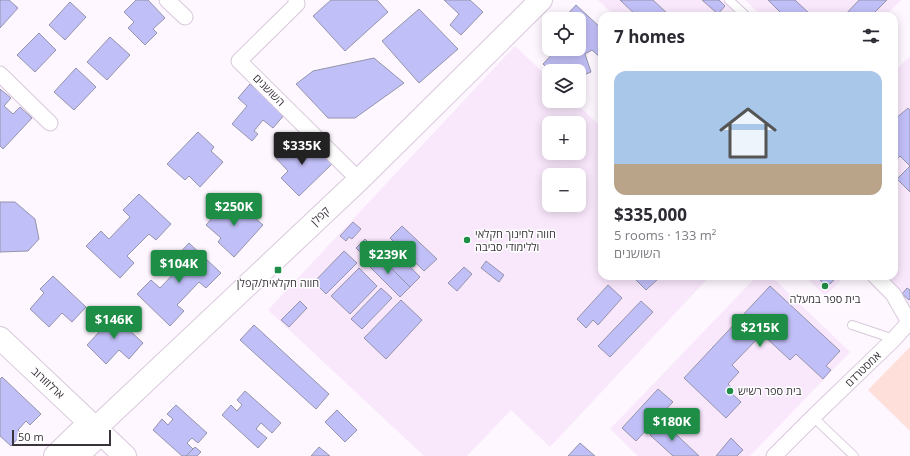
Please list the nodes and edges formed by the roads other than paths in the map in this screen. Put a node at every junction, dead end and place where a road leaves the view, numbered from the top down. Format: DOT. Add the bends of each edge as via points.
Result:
graph roads {
  1 [pos="167,0"];
  2 [pos="296,0"];
  3 [pos="541,0"];
  4 [pos="729,0"];
  5 [pos="742,12"];
  6 [pos="185,17"];
  7 [pos="0,74"];
  8 [pos="50,122"];
  9 [pos="359,180"];
  10 [pos="879,280"];
  11 [pos="852,325"];
  12 [pos="0,338"];
  13 [pos="894,339"];
  14 [pos="813,417"];
  15 [pos="96,428"];
  16 [pos="55,456"];
  17 [pos="77,456"];
  18 [pos="125,456"];
  19 [pos="774,456"];
  20 [pos="854,456"];
  1 -- 6 [label="street"];
  2 -- 9 [label="street, השושנים" via="297,4 239,61"];
  3 -- 9 [label="street, קפלן"];
  4 -- 5 [label="lane"];
  7 -- 8 [label="street"];
  9 -- 15 [label="street, קפלן"];
  10 -- 13 [label="street, אמסטרדם" via="893,294 909,322"];
  11 -- 13 [label="lane"];
  12 -- 15 [label="street, ארלוזורוב"];
  13 -- 14 [label="street, אמסטרדם"];
  14 -- 19 [label="street, אמסטרדם"];
  14 -- 20 [label="lane"];
  15 -- 16 [label="street, קפלן" via="85,427"];
  15 -- 17 [label="street, קפלן" via="96,438"];
  15 -- 18 [label="street, ארלוזורוב"];
}
